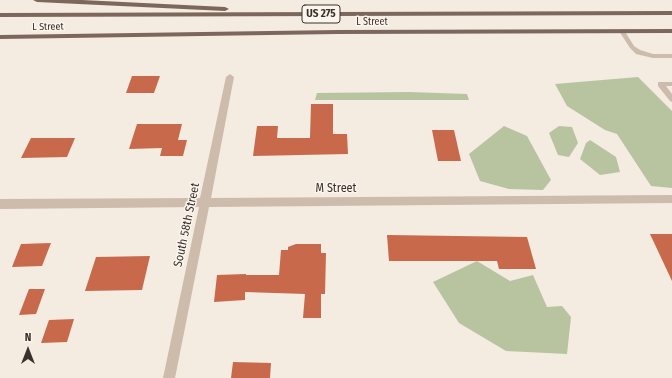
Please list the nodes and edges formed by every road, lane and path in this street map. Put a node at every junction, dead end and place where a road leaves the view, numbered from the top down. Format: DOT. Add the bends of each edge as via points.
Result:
graph roads {
  1 [pos="38,0"];
  2 [pos="672,13"];
  3 [pos="317,14"];
  4 [pos="0,15"];
  5 [pos="622,31"];
  6 [pos="672,31"];
  7 [pos="0,37"];
  8 [pos="64,37"];
  9 [pos="0,41"];
  10 [pos="672,56"];
  11 [pos="230,77"];
  12 [pos="672,84"];
  13 [pos="672,99"];
  14 [pos="672,199"];
  15 [pos="204,203"];
  16 [pos="0,204"];
  17 [pos="169,378"];
  1 -- 3 [label="main road"];
  2 -- 3 [label="main road, L Street / US 275"];
  3 -- 4 [label="main road, L Street / US 275"];
  5 -- 6 [label="main road, L Street / US 275"];
  5 -- 8 [label="main road, L Street / US 275"];
  5 -- 10 [label="lane" via="638,52 653,56"];
  7 -- 8 [label="main road, L Street / US 275"];
  8 -- 9 [label="main road"];
  11 -- 15 [label="street, South 58th Street"];
  12 -- 13 [label="lane" via="660,84"];
  14 -- 15 [label="street, M Street"];
  15 -- 16 [label="street, M Street"];
  15 -- 17 [label="street, South 58th Street"];
}
